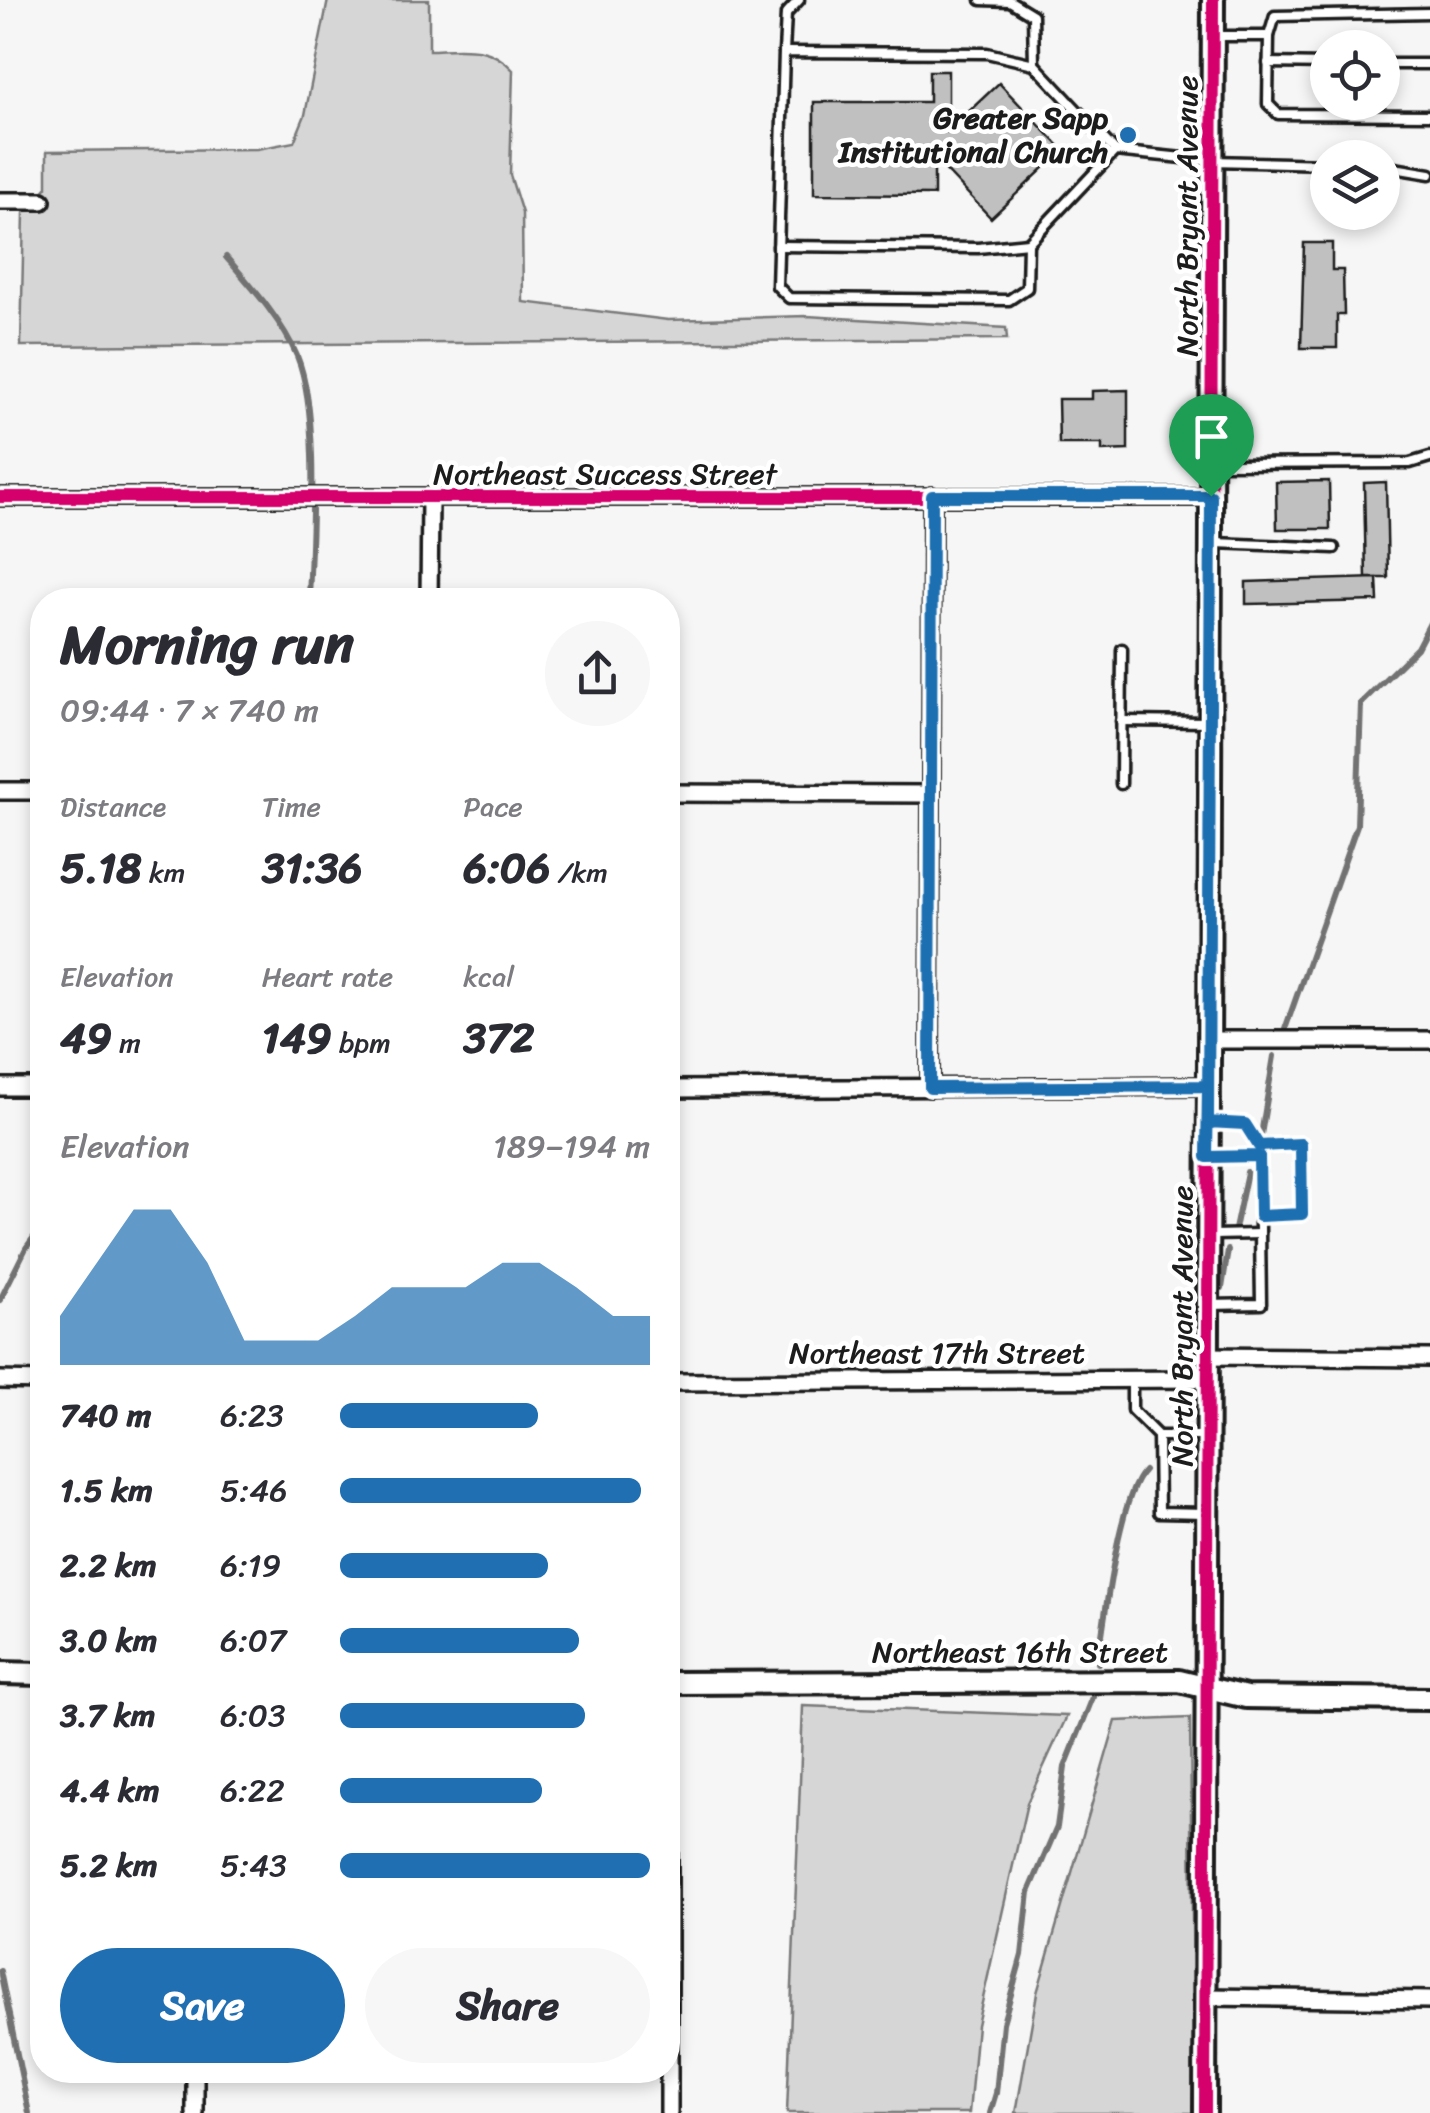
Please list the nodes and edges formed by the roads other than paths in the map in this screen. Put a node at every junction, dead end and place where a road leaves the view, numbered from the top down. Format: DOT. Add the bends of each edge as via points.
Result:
graph roads {
  1 [pos="799,0"];
  2 [pos="981,0"];
  3 [pos="1213,0"];
  4 [pos="1430,13"];
  5 [pos="1212,36"];
  6 [pos="1269,36"];
  7 [pos="784,52"];
  8 [pos="1268,63"];
  9 [pos="1034,64"];
  10 [pos="1310,64"];
  11 [pos="1400,64"];
  12 [pos="1430,64"];
  13 [pos="1430,115"];
  14 [pos="1115,151"];
  15 [pos="1212,161"];
  16 [pos="1310,164"];
  17 [pos="1400,169"];
  18 [pos="1430,174"];
  19 [pos="0,201"];
  20 [pos="42,201"];
  21 [pos="1028,243"];
  22 [pos="778,246"];
  23 [pos="1430,457"];
  24 [pos="1211,464"];
  25 [pos="932,496"];
  26 [pos="1211,496"];
  27 [pos="0,497"];
  28 [pos="430,500"];
  29 [pos="1211,543"];
  30 [pos="1334,548"];
  31 [pos="429,588"];
  32 [pos="1122,649"];
  33 [pos="1122,722"];
  34 [pos="1210,722"];
  35 [pos="1121,784"];
  36 [pos="0,790"];
  37 [pos="30,791"];
  38 [pos="680,793"];
  39 [pos="932,794"];
  40 [pos="1208,1040"];
  41 [pos="1430,1040"];
  42 [pos="1208,1086"];
  43 [pos="0,1087"];
  44 [pos="30,1087"];
  45 [pos="930,1088"];
  46 [pos="680,1090"];
  47 [pos="1208,1122"];
  48 [pos="1259,1151"];
  49 [pos="1207,1157"];
  50 [pos="1260,1216"];
  51 [pos="1260,1234"];
  52 [pos="1207,1235"];
  53 [pos="1206,1305"];
  54 [pos="1206,1356"];
  55 [pos="1430,1358"];
  56 [pos="1132,1379"];
  57 [pos="1206,1379"];
  58 [pos="0,1380"];
  59 [pos="30,1380"];
  60 [pos="680,1382"];
  61 [pos="1158,1436"];
  62 [pos="1206,1436"];
  63 [pos="1206,1513"];
  64 [pos="0,1673"];
  65 [pos="30,1674"];
  66 [pos="680,1683"];
  67 [pos="1206,1688"];
  68 [pos="1430,1699"];
  69 [pos="1206,1997"];
  70 [pos="1430,2000"];
  71 [pos="195,2083"];
  72 [pos="670,2083"];
  73 [pos="195,2113"];
  74 [pos="670,2113"];
  75 [pos="1205,2113"];
  1 -- 7 [label="lane" via="786,14"];
  2 -- 9 [label="lane" via="1010,1 1034,15"];
  3 -- 5 [label="street, North Bryant Avenue"];
  4 -- 6 [label="lane" via="1280,13"];
  5 -- 6 [label="lane"];
  5 -- 15 [label="street, North Bryant Avenue"];
  6 -- 8 [label="lane"];
  7 -- 9 [label="lane" via="987,53"];
  7 -- 22 [label="lane"];
  8 -- 10 [label="lane"];
  8 -- 13 [label="lane" via="1268,104 1278,114"];
  9 -- 14 [label="lane"];
  11 -- 12 [label="lane"];
  14 -- 15 [label="lane"];
  14 -- 21 [label="lane"];
  15 -- 16 [label="lane"];
  15 -- 24 [label="street, North Bryant Avenue"];
  17 -- 18 [label="lane"];
  19 -- 20 [label="street"];
  21 -- 22 [label="lane"];
  21 -- 22 [label="lane" via="1027,288 1009,300 789,298 777,286"];
  23 -- 24 [label="lane" via="1410,463"];
  24 -- 26 [label="street, North Bryant Avenue"];
  25 -- 26 [label="street, Northeast Success Street"];
  25 -- 28 [label="street, Northeast Success Street"];
  25 -- 39 [label="street"];
  26 -- 29 [label="street, North Bryant Avenue"];
  27 -- 28 [label="street, Northeast Success Street"];
  28 -- 31 [label="street"];
  29 -- 30 [label="lane"];
  29 -- 34 [label="street, North Bryant Avenue"];
  32 -- 33 [label="lane"];
  33 -- 34 [label="lane"];
  33 -- 35 [label="lane"];
  34 -- 40 [label="street, North Bryant Avenue"];
  36 -- 37 [label="street"];
  38 -- 39 [label="street"];
  39 -- 45 [label="street"];
  40 -- 41 [label="street"];
  40 -- 42 [label="street, North Bryant Avenue"];
  42 -- 45 [label="street"];
  42 -- 47 [label="street, North Bryant Avenue"];
  43 -- 44 [label="street"];
  45 -- 46 [label="street"];
  47 -- 48 [label="lane" via="1245,1124"];
  47 -- 49 [label="street, North Bryant Avenue"];
  48 -- 49 [label="lane"];
  48 -- 50 [label="lane"];
  48 -- 50 [label="lane" via="1301,1144 1302,1214"];
  49 -- 52 [label="street, North Bryant Avenue"];
  50 -- 51 [label="lane"];
  51 -- 52 [label="lane"];
  51 -- 53 [label="lane" via="1261,1304"];
  52 -- 53 [label="street, North Bryant Avenue"];
  53 -- 54 [label="street, North Bryant Avenue"];
  54 -- 55 [label="street"];
  54 -- 57 [label="street, North Bryant Avenue"];
  56 -- 57 [label="street, Northeast 17th Street"];
  56 -- 60 [label="street, Northeast 17th Street"];
  56 -- 61 [label="lane" via="1132,1410"];
  57 -- 62 [label="street, North Bryant Avenue"];
  58 -- 59 [label="street"];
  61 -- 62 [label="lane"];
  61 -- 63 [label="lane" via="1159,1512"];
  62 -- 63 [label="street, North Bryant Avenue"];
  63 -- 67 [label="street, North Bryant Avenue"];
  64 -- 65 [label="street"];
  66 -- 67 [label="street, Northeast 16th Street" via="1178,1681"];
  67 -- 68 [label="street, Northeast 16th Street" via="1246,1697"];
  67 -- 69 [label="street, North Bryant Avenue"];
  69 -- 70 [label="street"];
  69 -- 75 [label="street, North Bryant Avenue"];
  71 -- 73 [label="street"];
  72 -- 74 [label="street"];
}
